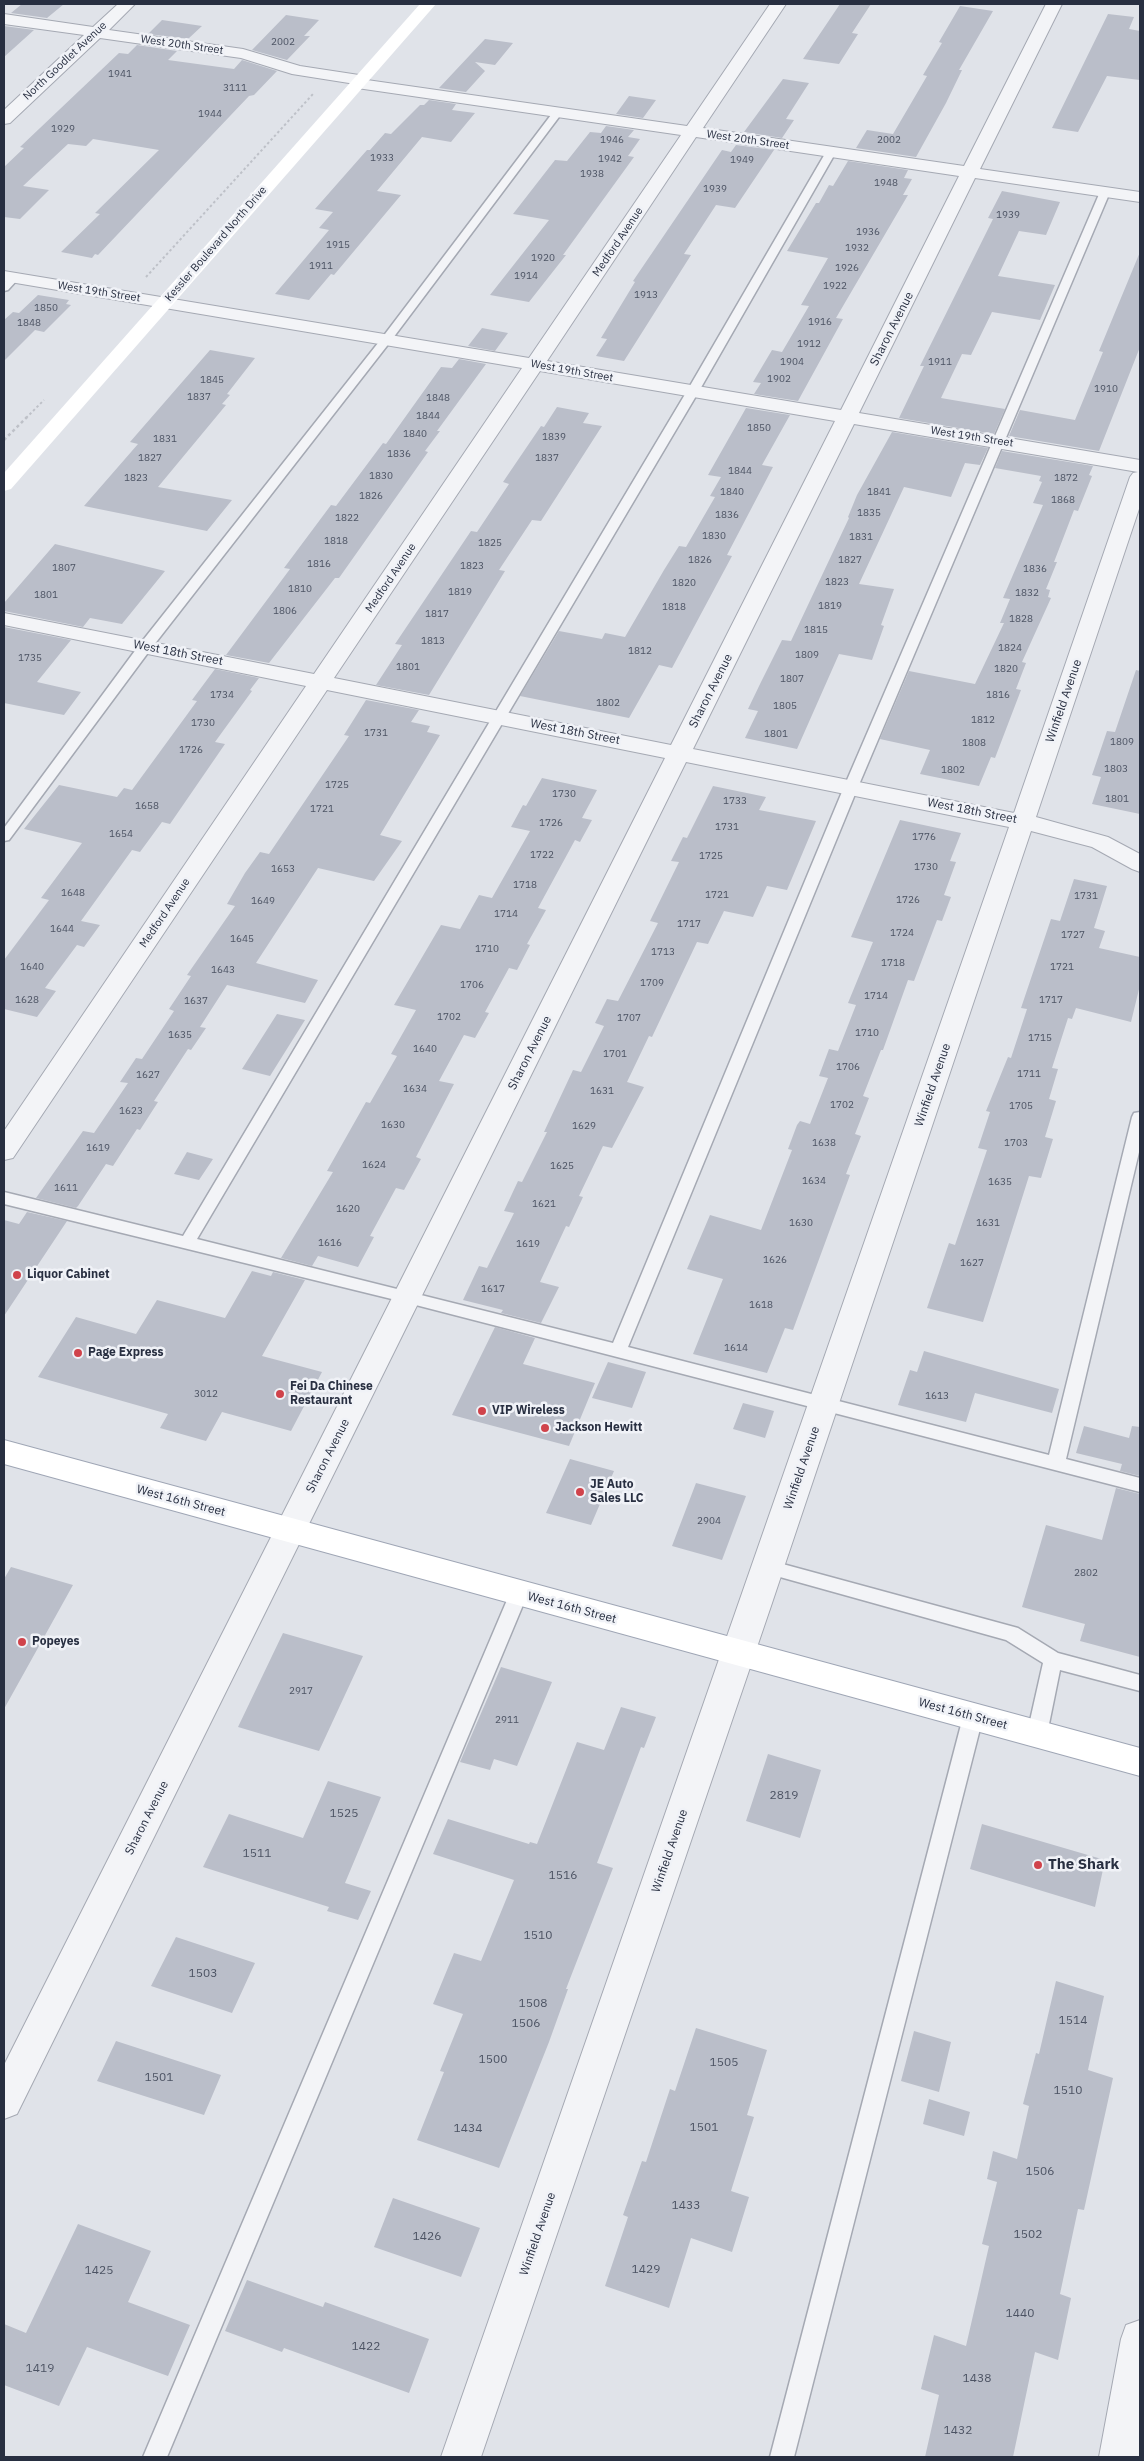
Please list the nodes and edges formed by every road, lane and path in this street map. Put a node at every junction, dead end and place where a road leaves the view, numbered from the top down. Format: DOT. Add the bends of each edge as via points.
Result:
graph roads {
  1 [pos="127,4"];
  2 [pos="428,4"];
  3 [pos="778,4"];
  4 [pos="1054,4"];
  5 [pos="4,19"];
  6 [pos="96,33"];
  7 [pos="331,76"];
  8 [pos="358,82"];
  9 [pos="557,113"];
  10 [pos="4,119"];
  11 [pos="693,132"];
  12 [pos="831,152"];
  13 [pos="970,172"];
  14 [pos="1105,192"];
  15 [pos="1140,197"];
  16 [pos="7,281"];
  17 [pos="131,297"];
  18 [pos="165,303"];
  19 [pos="386,340"];
  20 [pos="535,364"];
  21 [pos="692,391"];
  22 [pos="50,395"];
  23 [pos="848,417"];
  24 [pos="4,440"];
  25 [pos="999,442"];
  26 [pos="1140,466"];
  27 [pos="1140,477"];
  28 [pos="4,485"];
  29 [pos="4,619"];
  30 [pos="146,647"];
  31 [pos="321,682"];
  32 [pos="499,717"];
  33 [pos="680,753"];
  34 [pos="851,787"];
  35 [pos="1023,821"];
  36 [pos="4,837"];
  37 [pos="1140,864"];
  38 [pos="1140,1118"];
  39 [pos="4,1151"];
  40 [pos="4,1198"];
  41 [pos="187,1243"];
  42 [pos="408,1298"];
  43 [pos="618,1352"];
  44 [pos="824,1405"];
  45 [pos="4,1452"];
  46 [pos="1056,1463"];
  47 [pos="1140,1485"];
  48 [pos="291,1531"];
  49 [pos="768,1567"];
  50 [pos="519,1593"];
  51 [pos="738,1654"];
  52 [pos="1054,1660"];
  53 [pos="1140,1682"];
  54 [pos="973,1717"];
  55 [pos="1037,1734"];
  56 [pos="1140,1762"];
  57 [pos="4,2102"];
  58 [pos="1140,2339"];
  59 [pos="155,2457"];
  60 [pos="461,2457"];
  61 [pos="782,2457"];
  62 [pos="1119,2457"];
  1 -- 6 [label="street, North Goodlet Avenue"];
  2 -- 8 [label="main road, Kessler Boulevard North Drive"];
  3 -- 11 [label="street, Medford Avenue"];
  4 -- 13 [label="street, Sharon Avenue"];
  5 -- 6 [label="street, West 20th Street"];
  6 -- 7 [label="street, West 20th Street" via="243,54 298,71"];
  6 -- 10 [label="street, North Goodlet Avenue"];
  7 -- 8 [label="street, West 20th Street"];
  7 -- 17 [label="path" via="148,276 137,282 131,289"];
  8 -- 9 [label="street, West 20th Street"];
  8 -- 18 [label="main road, Kessler Boulevard North Drive"];
  9 -- 11 [label="street, West 20th Street"];
  9 -- 19 [label="lane"];
  11 -- 12 [label="street, West 20th Street"];
  11 -- 20 [label="street, Medford Avenue"];
  12 -- 13 [label="street, West 20th Street"];
  12 -- 21 [label="lane"];
  13 -- 14 [label="street, West 20th Street"];
  13 -- 23 [label="street, Sharon Avenue"];
  14 -- 15 [label="street, West 20th Street"];
  14 -- 25 [label="lane"];
  16 -- 17 [label="street, West 19th Street"];
  17 -- 18 [label="street, West 19th Street"];
  18 -- 19 [label="street, West 19th Street"];
  18 -- 28 [label="main road, Kessler Boulevard North Drive"];
  19 -- 20 [label="street, West 19th Street"];
  19 -- 30 [label="lane"];
  20 -- 21 [label="street, West 19th Street"];
  20 -- 31 [label="street, Medford Avenue"];
  21 -- 23 [label="street, West 19th Street"];
  21 -- 32 [label="lane"];
  22 -- 24 [label="path"];
  23 -- 25 [label="street, West 19th Street"];
  23 -- 33 [label="street, Sharon Avenue"];
  25 -- 26 [label="street, West 19th Street"];
  25 -- 34 [label="lane"];
  27 -- 35 [label="street, Winfield Avenue"];
  29 -- 30 [label="street, West 18th Street"];
  30 -- 31 [label="street, West 18th Street"];
  30 -- 36 [label="lane"];
  31 -- 32 [label="street, West 18th Street"];
  31 -- 39 [label="street, Medford Avenue"];
  32 -- 33 [label="street, West 18th Street"];
  32 -- 41 [label="lane"];
  33 -- 34 [label="street, West 18th Street"];
  33 -- 42 [label="street, Sharon Avenue"];
  34 -- 35 [label="street, West 18th Street"];
  34 -- 43 [label="lane"];
  35 -- 37 [label="street, West 18th Street" via="1077,834 1122,852"];
  35 -- 44 [label="street, Winfield Avenue"];
  38 -- 46 [label="lane"];
  40 -- 41 [label="lane"];
  41 -- 42 [label="lane"];
  42 -- 43 [label="lane"];
  42 -- 48 [label="street, Sharon Avenue"];
  43 -- 44 [label="lane"];
  44 -- 46 [label="lane"];
  44 -- 49 [label="street, Winfield Avenue"];
  45 -- 48 [label="main road, West 16th Street"];
  46 -- 47 [label="lane"];
  48 -- 50 [label="main road, West 16th Street"];
  48 -- 57 [label="street, Sharon Avenue"];
  49 -- 51 [label="street, Winfield Avenue"];
  49 -- 52 [label="lane" via="1011,1634"];
  50 -- 51 [label="main road, West 16th Street"];
  50 -- 59 [label="lane"];
  51 -- 54 [label="main road, West 16th Street"];
  51 -- 60 [label="street, Winfield Avenue"];
  52 -- 53 [label="lane"];
  52 -- 55 [label="lane"];
  54 -- 55 [label="main road, West 16th Street"];
  54 -- 61 [label="lane"];
  55 -- 56 [label="main road, West 16th Street"];
  58 -- 62 [label="street"];
}
